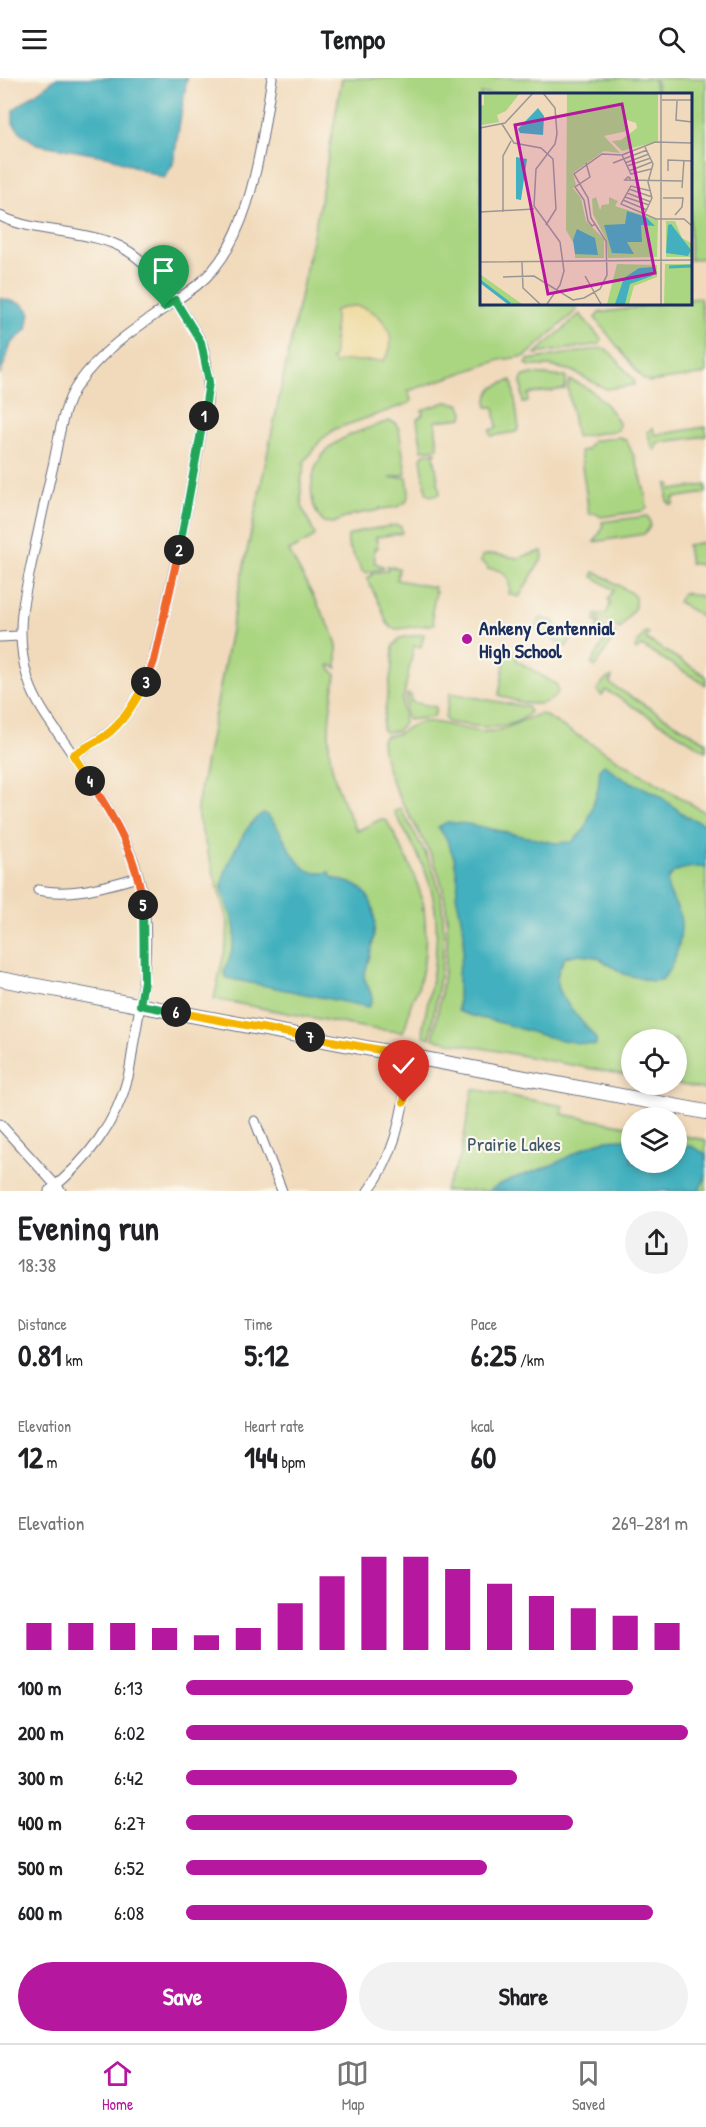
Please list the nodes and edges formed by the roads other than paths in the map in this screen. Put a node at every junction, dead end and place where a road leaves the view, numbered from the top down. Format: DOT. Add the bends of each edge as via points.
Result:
graph roads {
  1 [pos="272,78"];
  2 [pos="0,216"];
  3 [pos="175,300"];
  4 [pos="19,636"];
  5 [pos="0,638"];
  6 [pos="73,755"];
  7 [pos="138,877"];
  8 [pos="38,890"];
  9 [pos="0,979"];
  10 [pos="140,1005"];
  11 [pos="412,1056"];
  12 [pos="706,1112"];
  13 [pos="255,1120"];
  14 [pos="0,1124"];
  15 [pos="55,1189"];
  16 [pos="282,1191"];
  17 [pos="368,1191"];
  1 -- 3 [label="street" via="253,186 240,225 228,252 198,285"];
  2 -- 3 [label="street" via="123,248 147,265"];
  3 -- 4 [label="street" via="104,353 77,385 62,422"];
  3 -- 6 [label="street" via="201,342 209,382 178,554 154,661 143,687 106,736"];
  4 -- 5 [label="street"];
  4 -- 6 [label="street" via="28,680"];
  6 -- 7 [label="street" via="111,813"];
  7 -- 8 [label="street" via="68,893"];
  7 -- 10 [label="street" via="145,940"];
  9 -- 10 [label="main road"];
  10 -- 11 [label="main road"];
  10 -- 15 [label="street" via="128,1077 114,1114 89,1152"];
  11 -- 12 [label="main road"];
  11 -- 17 [label="street" via="396,1141"];
  13 -- 16 [label="street"];
  14 -- 15 [label="street"];
}
